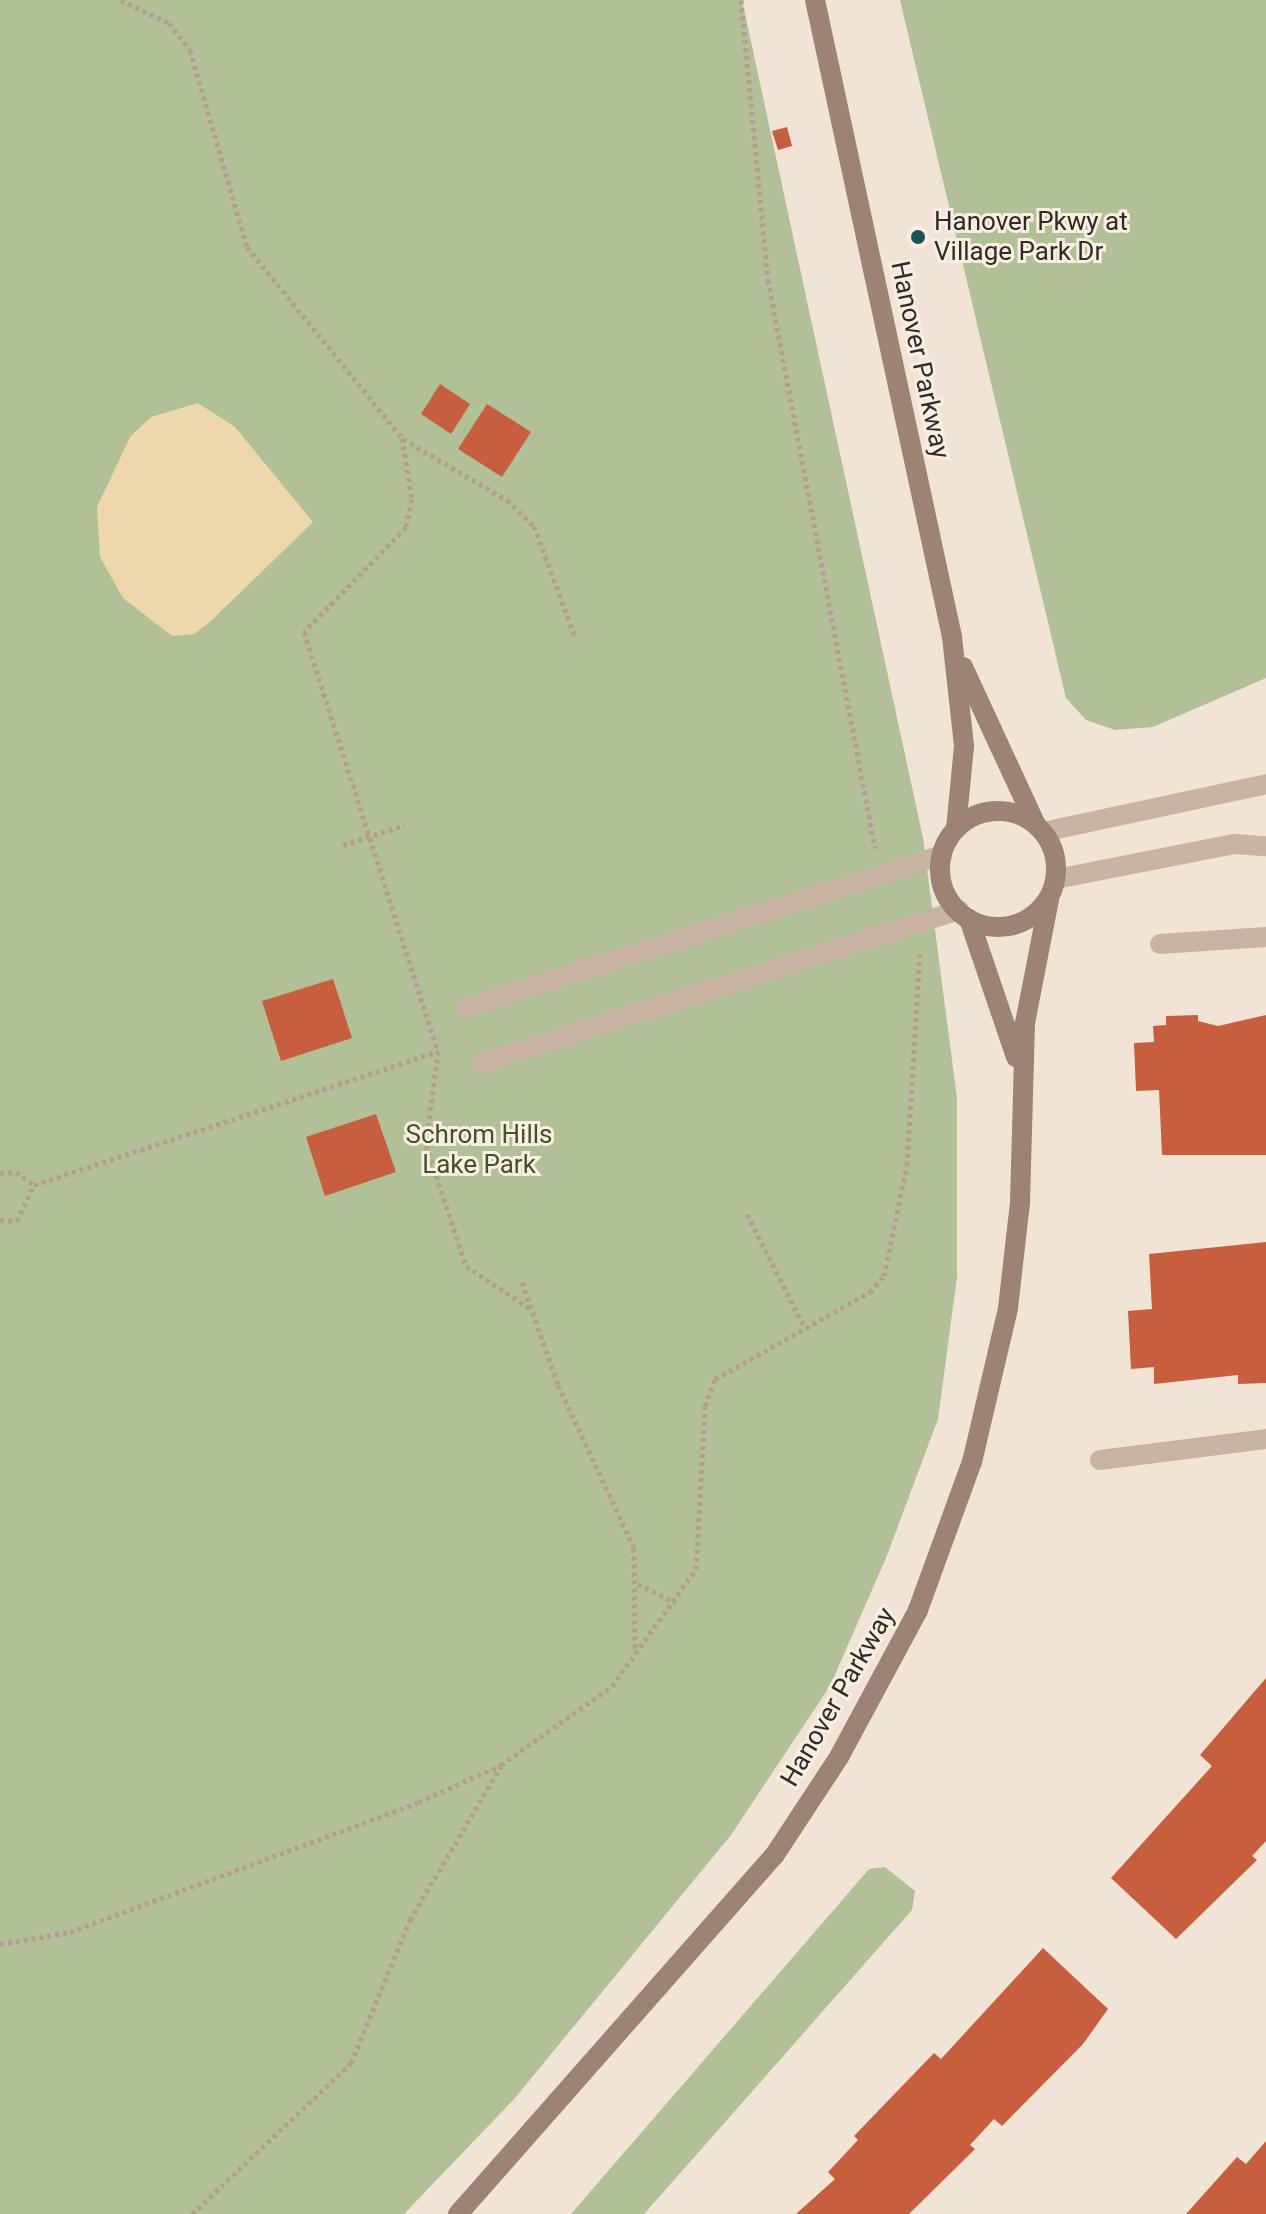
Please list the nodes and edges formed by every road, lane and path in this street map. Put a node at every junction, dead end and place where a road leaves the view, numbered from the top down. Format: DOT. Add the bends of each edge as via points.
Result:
graph roads {
  1 [pos="121,0"];
  2 [pos="741,0"];
  3 [pos="815,0"];
  4 [pos="402,438"];
  5 [pos="575,637"];
  6 [pos="952,637"];
  7 [pos="1266,784"];
  8 [pos="405,825"];
  9 [pos="1039,828"];
  10 [pos="956,829"];
  11 [pos="369,836"];
  12 [pos="343,845"];
  13 [pos="1266,846"];
  14 [pos="876,854"];
  15 [pos="942,855"];
  16 [pos="1052,889"];
  17 [pos="964,914"];
  18 [pos="1266,937"];
  19 [pos="1160,944"];
  20 [pos="920,951"];
  21 [pos="465,1008"];
  22 [pos="438,1051"];
  23 [pos="481,1063"];
  24 [pos="1023,1092"];
  25 [pos="0,1173"];
  26 [pos="34,1185"];
  27 [pos="747,1214"];
  28 [pos="0,1220"];
  29 [pos="522,1282"];
  30 [pos="532,1310"];
  31 [pos="804,1326"];
  32 [pos="1266,1439"];
  33 [pos="1100,1460"];
  34 [pos="637,1584"];
  35 [pos="676,1603"];
  36 [pos="635,1656"];
  37 [pos="501,1765"];
  38 [pos="0,1944"];
  39 [pos="192,2214"];
  40 [pos="458,2214"];
  1 -- 4 [label="path" via="169,23 190,50 247,247"];
  2 -- 14 [label="path" via="768,280"];
  3 -- 6 [label="street, Hanover Parkway"];
  4 -- 5 [label="path" via="507,500 534,526"];
  4 -- 11 [label="path" via="412,499 406,527 304,632"];
  6 -- 9 [label="street, Hanover Parkway"];
  6 -- 10 [label="street, Hanover Parkway" via="964,746"];
  7 -- 9 [label="street"];
  8 -- 11 [label="path"];
  9 -- 10 [label="street" via="995,811"];
  9 -- 16 [label="street"];
  10 -- 15 [label="street"];
  11 -- 12 [label="path"];
  11 -- 22 [label="path"];
  13 -- 16 [label="street" via="1234,844"];
  15 -- 17 [label="street" via="942,884"];
  15 -- 21 [label="street"];
  16 -- 17 [label="street" via="1013,925"];
  16 -- 24 [label="street, Hanover Parkway" via="1032,965"];
  17 -- 23 [label="street"];
  17 -- 24 [label="street, Hanover Parkway" via="1001,1000"];
  18 -- 19 [label="street"];
  20 -- 31 [label="path" via="907,1165 884,1276 870,1292"];
  22 -- 26 [label="path"];
  22 -- 30 [label="path" via="426,1145 466,1266"];
  24 -- 40 [label="street, Hanover Parkway" via="1016,1249 996,1363 959,1501 896,1655 774,1856"];
  25 -- 26 [label="path" via="16,1172"];
  26 -- 28 [label="path" via="17,1221"];
  27 -- 31 [label="path"];
  29 -- 30 [label="path"];
  30 -- 34 [label="path" via="558,1385 634,1548"];
  31 -- 35 [label="path" via="715,1379 708,1393 696,1569"];
  32 -- 33 [label="street"];
  34 -- 35 [label="path"];
  34 -- 36 [label="path"];
  35 -- 36 [label="path"];
  36 -- 37 [label="path" via="568,1723"];
  37 -- 38 [label="path" via="237,1873 70,1932"];
  37 -- 39 [label="path" via="410,1920 351,2063"];
}
